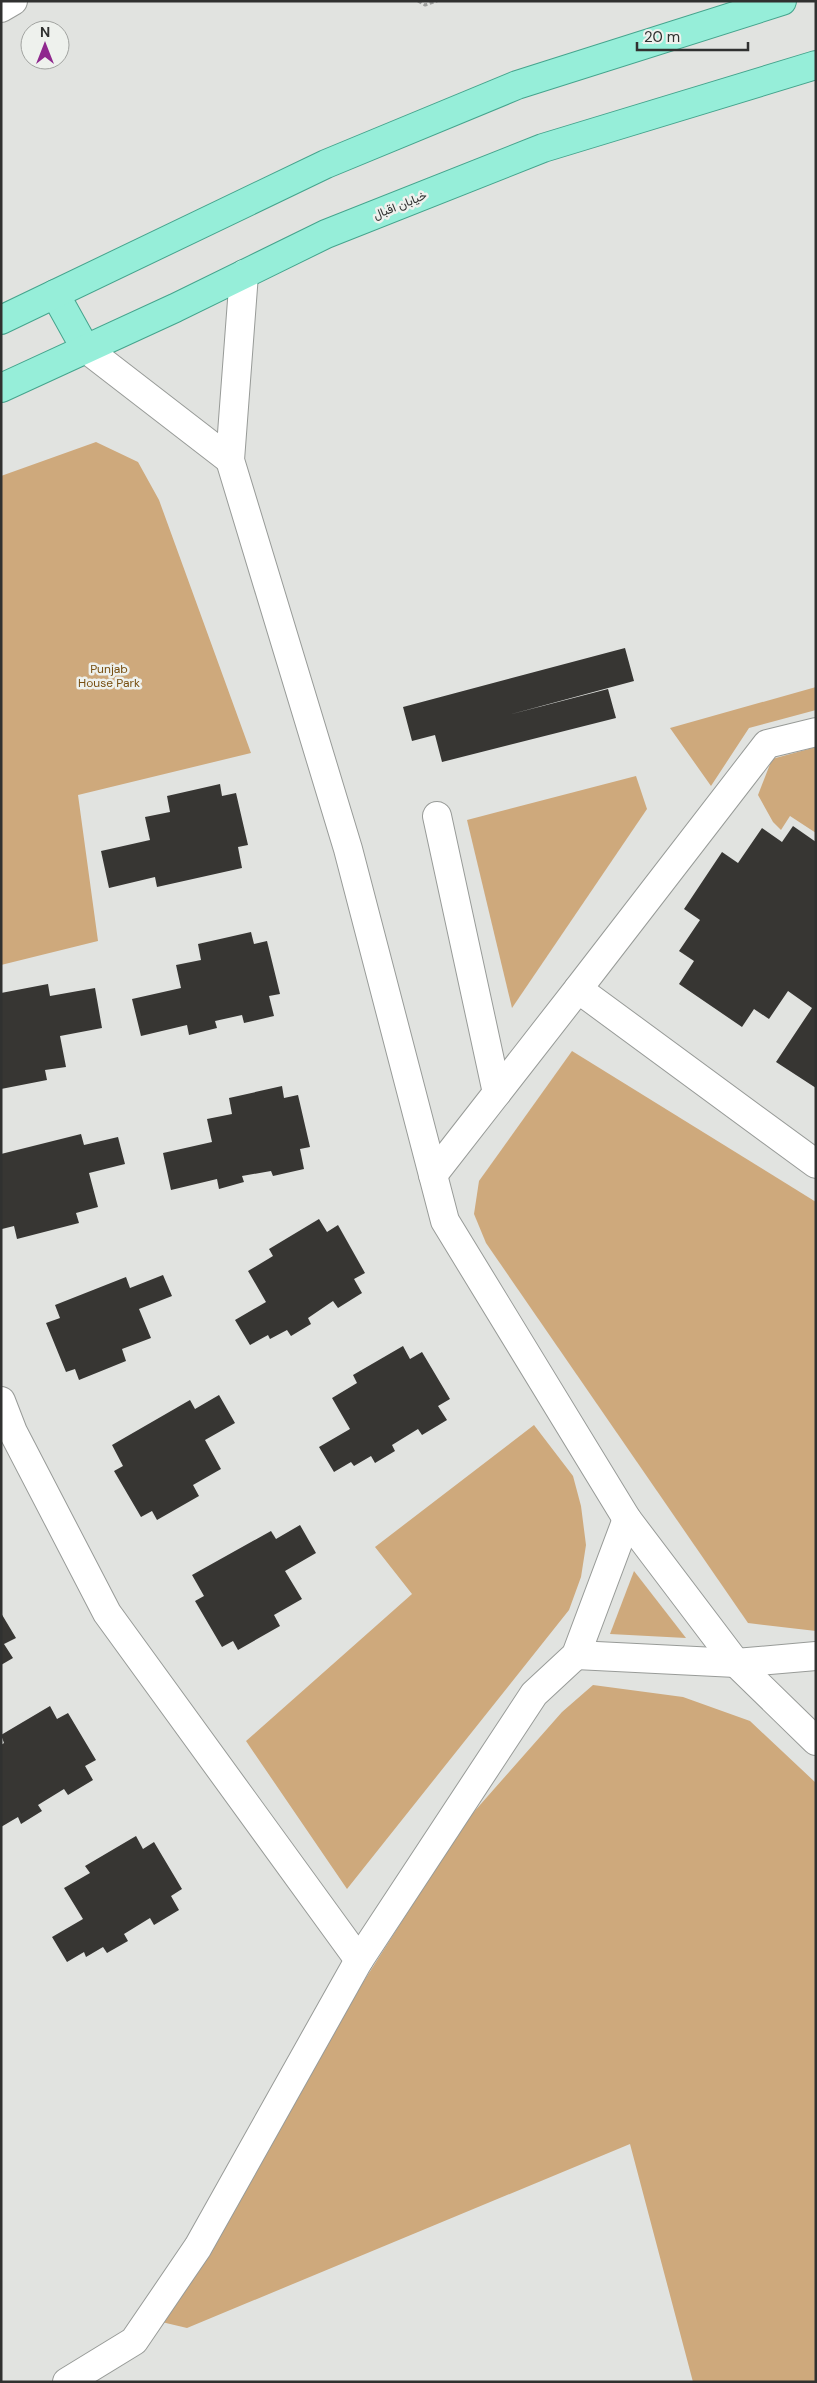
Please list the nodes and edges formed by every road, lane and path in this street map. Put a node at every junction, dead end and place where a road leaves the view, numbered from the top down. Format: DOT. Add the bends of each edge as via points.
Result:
graph roads {
  1 [pos="12,1"];
  2 [pos="418,1"];
  3 [pos="437,1"];
  4 [pos="782,1"];
  5 [pos="1,8"];
  6 [pos="816,64"];
  7 [pos="244,274"];
  8 [pos="55,294"];
  9 [pos="1,320"];
  10 [pos="85,348"];
  11 [pos="1,388"];
  12 [pos="230,460"];
  13 [pos="816,732"];
  14 [pos="437,816"];
  15 [pos="578,989"];
  16 [pos="497,1093"];
  17 [pos="816,1164"];
  18 [pos="433,1175"];
  19 [pos="1,1401"];
  20 [pos="627,1520"];
  21 [pos="576,1655"];
  22 [pos="816,1656"];
  23 [pos="736,1663"];
  24 [pos="816,1741"];
  25 [pos="359,1960"];
  26 [pos="68,2382"];
  1 -- 5 [label="street"];
  2 -- 3 [label="path" via="425,5"];
  4 -- 8 [label="main road" via="517,85 326,164"];
  6 -- 7 [label="main road, خیابان اقبال" via="543,148 326,234"];
  7 -- 10 [label="main road, خیابان اقبال"];
  7 -- 12 [label="street"];
  8 -- 9 [label="main road"];
  8 -- 10 [label="main road"];
  10 -- 11 [label="main road, خیابان اقبال"];
  10 -- 12 [label="street"];
  12 -- 18 [label="street" via="348,849"];
  13 -- 15 [label="street" via="767,744"];
  14 -- 16 [label="street"];
  15 -- 16 [label="street"];
  15 -- 17 [label="street"];
  16 -- 18 [label="street"];
  18 -- 20 [label="street" via="445,1221"];
  19 -- 25 [label="street" via="13,1432 107,1613"];
  20 -- 21 [label="street"];
  20 -- 23 [label="street"];
  21 -- 23 [label="street"];
  21 -- 25 [label="street" via="534,1694"];
  22 -- 23 [label="street"];
  23 -- 24 [label="street"];
  25 -- 26 [label="street" via="198,2247 134,2341"];
}
